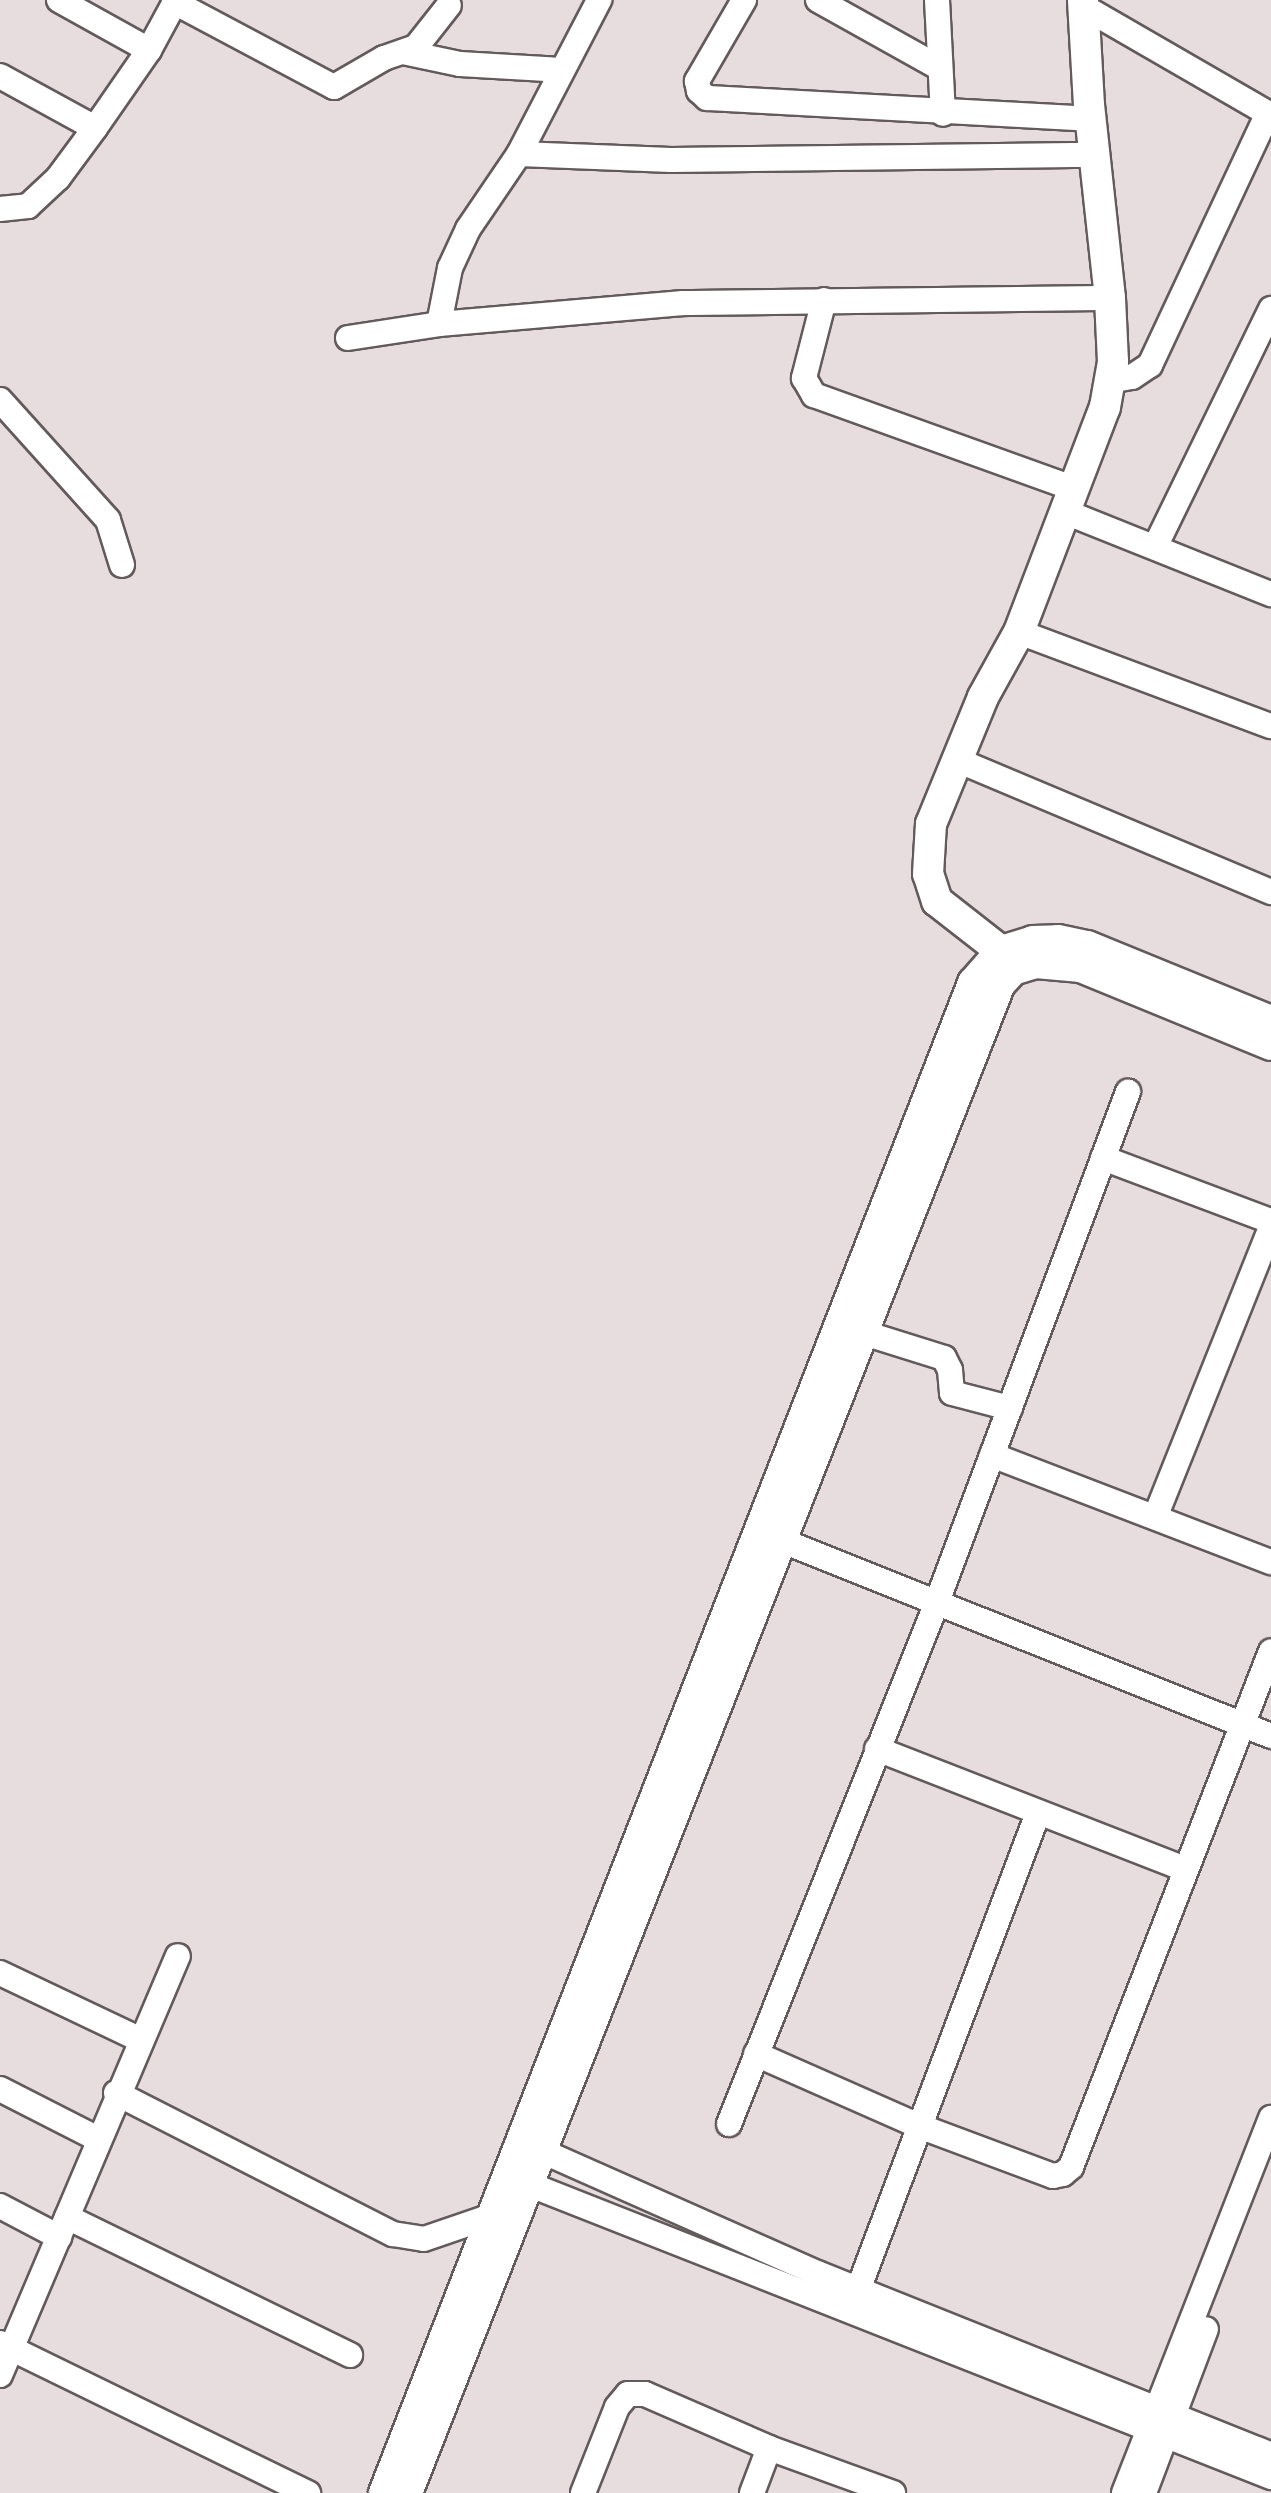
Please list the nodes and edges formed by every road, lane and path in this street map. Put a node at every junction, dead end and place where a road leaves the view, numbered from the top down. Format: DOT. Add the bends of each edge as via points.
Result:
graph roads {
  1 [pos="59,0"];
  2 [pos="599,0"];
  3 [pos="744,0"];
  4 [pos="818,0"];
  5 [pos="937,0"];
  6 [pos="175,1"];
  7 [pos="447,2"];
  8 [pos="1084,3"];
  9 [pos="149,50"];
  10 [pos="402,52"];
  11 [pos="938,67"];
  12 [pos="0,76"];
  13 [pos="554,83"];
  14 [pos="943,114"];
  15 [pos="1270,114"];
  16 [pos="1090,119"];
  17 [pos="89,136"];
  18 [pos="519,154"];
  19 [pos="1094,155"];
  20 [pos="0,209"];
  21 [pos="1110,298"];
  22 [pos="824,300"];
  23 [pos="1271,309"];
  24 [pos="439,324"];
  25 [pos="348,338"];
  26 [pos="1109,381"];
  27 [pos="0,400"];
  28 [pos="1071,501"];
  29 [pos="1155,547"];
  30 [pos="122,565"];
  31 [pos="1271,594"];
  32 [pos="1019,632"];
  33 [pos="1271,726"];
  34 [pos="957,760"];
  35 [pos="1271,892"];
  36 [pos="1007,961"];
  37 [pos="1271,1021"];
  38 [pos="1271,1045"];
  39 [pos="1128,1092"];
  40 [pos="1103,1158"];
  41 [pos="1271,1222"];
  42 [pos="1271,1227"];
  43 [pos="861,1332"];
  44 [pos="1010,1408"];
  45 [pos="992,1455"];
  46 [pos="1156,1515"];
  47 [pos="769,1536"];
  48 [pos="1271,1562"];
  49 [pos="937,1602"];
  50 [pos="1271,1651"];
  51 [pos="1244,1727"];
  52 [pos="1271,1737"];
  53 [pos="877,1749"];
  54 [pos="1038,1813"];
  55 [pos="1183,1868"];
  56 [pos="178,1956"];
  57 [pos="0,1973"];
  58 [pos="139,2039"];
  59 [pos="756,2054"];
  60 [pos="0,2089"];
  61 [pos="116,2093"];
  62 [pos="1271,2119"];
  63 [pos="729,2124"];
  64 [pos="919,2126"];
  65 [pos="98,2139"];
  66 [pos="532,2147"];
  67 [pos="1271,2166"];
  68 [pos="518,2180"];
  69 [pos="0,2206"];
  70 [pos="501,2220"];
  71 [pos="63,2227"];
  72 [pos="858,2290"];
  73 [pos="6,2346"];
  74 [pos="350,2355"];
  75 [pos="0,2375"];
  76 [pos="1161,2422"];
  77 [pos="769,2448"];
  78 [pos="1271,2455"];
  79 [pos="1271,2477"];
  80 [pos="308,2493"];
  81 [pos="384,2493"];
  82 [pos="407,2493"];
  83 [pos="583,2493"];
  84 [pos="752,2493"];
  85 [pos="893,2493"];
  86 [pos="1124,2493"];
  87 [pos="1144,2493"];
  1 -- 9 [label="street"];
  2 -- 13 [label="street"];
  3 -- 14 [label="street" via="697,81 707,98"];
  4 -- 11 [label="street"];
  5 -- 11 [label="street"];
  6 -- 9 [label="street"];
  6 -- 10 [label="street" via="324,85 347,83 369,65"];
  7 -- 10 [label="street" via="429,36"];
  8 -- 15 [label="street"];
  8 -- 16 [label="street"];
  9 -- 17 [label="street"];
  10 -- 13 [label="street"];
  11 -- 14 [label="street"];
  12 -- 17 [label="street"];
  13 -- 18 [label="street"];
  14 -- 16 [label="street"];
  15 -- 26 [label="street" via="1150,365 1132,377"];
  16 -- 19 [label="street"];
  17 -- 20 [label="street" via="58,178 28,206"];
  18 -- 19 [label="street" via="671,160"];
  18 -- 24 [label="street" via="479,211 454,258"];
  19 -- 21 [label="street"];
  21 -- 22 [label="street"];
  21 -- 26 [label="street"];
  22 -- 24 [label="street" via="682,303"];
  22 -- 28 [label="street" via="804,379 814,395"];
  23 -- 29 [label="street"];
  24 -- 25 [label="street"];
  26 -- 28 [label="street"];
  27 -- 30 [label="street" via="108,520"];
  28 -- 29 [label="street"];
  28 -- 32 [label="street"];
  29 -- 31 [label="street"];
  32 -- 33 [label="street"];
  32 -- 34 [label="street"];
  34 -- 35 [label="street"];
  34 -- 36 [label="street" via="931,824 928,874 937,901"];
  36 -- 37 [label="street" via="1033,941 1087,946"];
  36 -- 38 [label="street" via="1081,967"];
  36 -- 43 [label="street"];
  36 -- 47 [label="street" via="984,966 965,1003"];
  39 -- 40 [label="street"];
  40 -- 41 [label="street"];
  40 -- 44 [label="street"];
  42 -- 46 [label="street"];
  43 -- 44 [label="street" via="944,1358 949,1362 952,1392"];
  43 -- 47 [label="street"];
  44 -- 45 [label="street"];
  45 -- 46 [label="street"];
  45 -- 49 [label="street"];
  46 -- 48 [label="street"];
  47 -- 49 [label="street"];
  47 -- 66 [label="street"];
  49 -- 51 [label="street"];
  49 -- 53 [label="street"];
  50 -- 51 [label="street"];
  51 -- 52 [label="street"];
  51 -- 55 [label="street"];
  53 -- 54 [label="street"];
  53 -- 59 [label="street"];
  54 -- 55 [label="street"];
  54 -- 64 [label="street"];
  55 -- 64 [label="street" via="1071,2167 1053,2176"];
  56 -- 58 [label="street"];
  57 -- 58 [label="street"];
  58 -- 61 [label="street"];
  59 -- 63 [label="street"];
  59 -- 64 [label="street"];
  60 -- 65 [label="street"];
  61 -- 65 [label="street"];
  61 -- 70 [label="street" via="393,2234 424,2239"];
  62 -- 76 [label="street"];
  64 -- 72 [label="street"];
  65 -- 71 [label="street"];
  66 -- 68 [label="street"];
  66 -- 72 [label="street"];
  67 -- 76 [label="street"];
  68 -- 70 [label="street"];
  68 -- 76 [label="street"];
  69 -- 71 [label="street"];
  70 -- 81 [label="street"];
  70 -- 82 [label="street"];
  71 -- 73 [label="street"];
  71 -- 74 [label="street"];
  72 -- 76 [label="street"];
  73 -- 75 [label="street"];
  73 -- 80 [label="street"];
  76 -- 78 [label="street"];
  76 -- 79 [label="street"];
  76 -- 86 [label="street"];
  76 -- 87 [label="street"];
  77 -- 83 [label="street" via="645,2394 628,2394 617,2407"];
  77 -- 84 [label="street"];
  77 -- 85 [label="street"];
}
